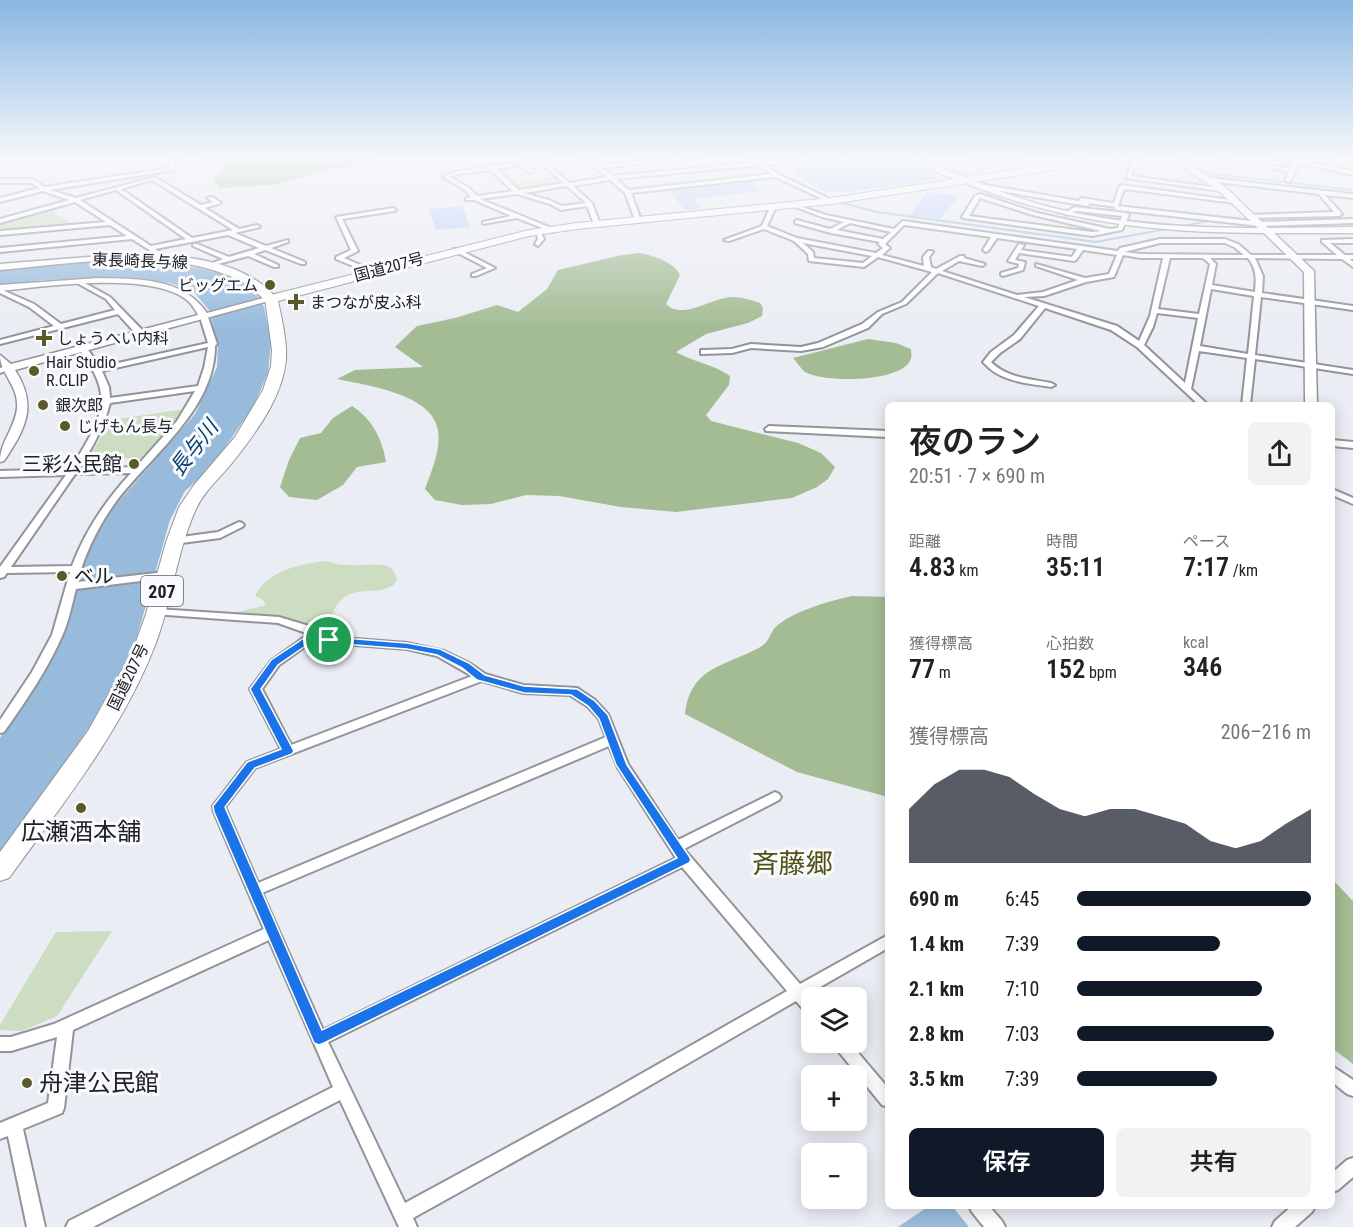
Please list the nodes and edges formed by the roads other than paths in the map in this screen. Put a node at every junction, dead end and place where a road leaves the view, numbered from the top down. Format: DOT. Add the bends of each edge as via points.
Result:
graph roads {
  1 [pos="24,214"];
  2 [pos="98,214"];
  3 [pos="153,214"];
  4 [pos="211,214"];
  5 [pos="363,214"];
  6 [pos="381,214"];
  7 [pos="514,214"];
  8 [pos="594,214"];
  9 [pos="636,214"];
  10 [pos="698,214"];
  11 [pos="770,214"];
  12 [pos="824,214"];
  13 [pos="967,214"];
  14 [pos="1001,214"];
  15 [pos="1042,214"];
  16 [pos="1074,214"];
  17 [pos="1156,214"];
  18 [pos="1176,214"];
  19 [pos="1180,214"];
  20 [pos="1250,214"];
  21 [pos="1336,214"];
  22 [pos="518,216"];
  23 [pos="386,219"];
  24 [pos="638,220"];
  25 [pos="0,221"];
  26 [pos="996,221"];
  27 [pos="1353,221"];
  28 [pos="797,222"];
  29 [pos="848,222"];
  30 [pos="1258,222"];
  31 [pos="112,223"];
  32 [pos="485,223"];
  33 [pos="1124,223"];
  34 [pos="597,224"];
  35 [pos="1148,226"];
  36 [pos="256,227"];
  37 [pos="764,227"];
  38 [pos="552,230"];
  39 [pos="1353,230"];
  40 [pos="238,231"];
  41 [pos="831,231"];
  42 [pos="895,231"];
  43 [pos="1110,231"];
  44 [pos="229,232"];
  45 [pos="538,232"];
  46 [pos="0,233"];
  47 [pos="995,236"];
  48 [pos="132,237"];
  49 [pos="726,240"];
  50 [pos="796,240"];
  51 [pos="1024,240"];
  52 [pos="885,241"];
  53 [pos="1353,241"];
  54 [pos="286,242"];
  55 [pos="193,243"];
  56 [pos="538,244"];
  57 [pos="149,248"];
  58 [pos="266,248"];
  59 [pos="1081,248"];
  60 [pos="9,249"];
  61 [pos="456,249"];
  62 [pos="0,250"];
  63 [pos="986,250"];
  64 [pos="1018,251"];
  65 [pos="930,252"];
  66 [pos="1121,253"];
  67 [pos="247,254"];
  68 [pos="879,255"];
  69 [pos="1167,256"];
  70 [pos="1204,256"];
  71 [pos="1249,256"];
  72 [pos="1296,257"];
  73 [pos="1343,257"];
  74 [pos="1353,257"];
  75 [pos="167,259"];
  76 [pos="228,260"];
  77 [pos="303,263"];
  78 [pos="982,264"];
  79 [pos="1038,265"];
  80 [pos="1353,265"];
  81 [pos="209,266"];
  82 [pos="276,266"];
  83 [pos="1,267"];
  84 [pos="928,268"];
  85 [pos="937,271"];
  86 [pos="372,272"];
  87 [pos="474,274"];
  88 [pos="1003,274"];
  89 [pos="1085,280"];
  90 [pos="79,282"];
  91 [pos="1210,288"];
  92 [pos="0,290"];
  93 [pos="1257,294"];
  94 [pos="1011,295"];
  95 [pos="268,300"];
  96 [pos="1311,302"];
  97 [pos="1043,306"];
  98 [pos="1353,308"];
  99 [pos="1154,310"];
  100 [pos="120,311"];
  101 [pos="206,316"];
  102 [pos="1203,317"];
  103 [pos="59,326"];
  104 [pos="141,334"];
  105 [pos="0,342"];
  106 [pos="213,344"];
  107 [pos="1140,345"];
  108 [pos="1196,348"];
  109 [pos="83,349"];
  110 [pos="704,352"];
  111 [pos="1252,357"];
  112 [pos="0,358"];
  113 [pos="1310,366"];
  114 [pos="99,369"];
  115 [pos="5,370"];
  116 [pos="1353,372"];
  117 [pos="1051,385"];
  118 [pos="201,388"];
  119 [pos="1188,388"];
  120 [pos="106,401"];
  121 [pos="1201,402"];
  122 [pos="1246,402"];
  123 [pos="1311,402"];
  124 [pos="769,429"];
  125 [pos="885,434"];
  126 [pos="1335,443"];
  127 [pos="1353,445"];
  128 [pos="0,458"];
  129 [pos="139,470"];
  130 [pos="72,471"];
  131 [pos="0,474"];
  132 [pos="1335,493"];
  133 [pos="1353,501"];
  134 [pos="239,525"];
  135 [pos="174,541"];
  136 [pos="76,568"];
  137 [pos="1,572"];
  138 [pos="162,576"];
  139 [pos="75,586"];
  140 [pos="157,612"];
  141 [pos="316,634"];
  142 [pos="481,677"];
  143 [pos="2,722"];
  144 [pos="613,739"];
  145 [pos="288,751"];
  146 [pos="775,797"];
  147 [pos="681,853"];
  148 [pos="0,871"];
  149 [pos="254,891"];
  150 [pos="272,932"];
  151 [pos="885,943"];
  152 [pos="797,992"];
  153 [pos="801,997"];
  154 [pos="66,1026"];
  155 [pos="319,1039"];
  156 [pos="0,1044"];
  157 [pos="848,1053"];
  158 [pos="1335,1075"];
  159 [pos="1353,1089"];
  160 [pos="343,1090"];
  161 [pos="885,1096"];
  162 [pos="7,1128"];
  163 [pos="1353,1166"];
  164 [pos="1335,1181"];
  165 [pos="981,1209"];
  166 [pos="1302,1209"];
  167 [pos="405,1220"];
  168 [pos="36,1227"];
  169 [pos="75,1227"];
  170 [pos="996,1227"];
  171 [pos="1281,1227"];
  1 -- 25 [label="street"];
  2 -- 31 [label="street"];
  3 -- 55 [label="street"];
  4 -- 40 [label="street"];
  5 -- 86 [label="street" via="338,218 356,251 338,258"];
  6 -- 23 [label="street"];
  7 -- 22 [label="street"];
  8 -- 34 [label="street"];
  9 -- 24 [label="street"];
  10 -- 24 [label="highway, 国道207号"];
  11 -- 37 [label="street"];
  12 -- 29 [label="street"];
  13 -- 26 [label="street" via="965,217"];
  14 -- 26 [label="street"];
  15 -- 43 [label="street"];
  16 -- 33 [label="street"];
  17 -- 35 [label="street"];
  18 -- 30 [label="street"];
  19 -- 30 [label="street"];
  20 -- 30 [label="street"];
  21 -- 30 [label="street"];
  22 -- 32 [label="street"];
  22 -- 38 [label="street"];
  24 -- 34 [label="highway, 国道207号"];
  26 -- 43 [label="street" via="1092,234"];
  27 -- 30 [label="street"];
  28 -- 41 [label="street"];
  29 -- 41 [label="street"];
  29 -- 42 [label="street"];
  30 -- 35 [label="street"];
  30 -- 39 [label="street"];
  30 -- 72 [label="street"];
  31 -- 46 [label="street"];
  31 -- 48 [label="street"];
  33 -- 35 [label="street"];
  33 -- 43 [label="street" via="1120,229"];
  34 -- 38 [label="highway, 国道207号"];
  36 -- 40 [label="street"];
  37 -- 49 [label="street"];
  37 -- 50 [label="street"];
  38 -- 45 [label="highway, 国道207号"];
  40 -- 44 [label="street"];
  41 -- 52 [label="street"];
  42 -- 47 [label="street" via="903,223"];
  42 -- 52 [label="street"];
  44 -- 55 [label="street"];
  44 -- 58 [label="street"];
  45 -- 56 [label="street"];
  45 -- 61 [label="highway, 国道207号"];
  47 -- 51 [label="street"];
  47 -- 63 [label="street"];
  48 -- 57 [label="street"];
  48 -- 60 [label="street"];
  50 -- 68 [label="street"];
  50 -- 68 [label="street" via="811,253 811,260 864,265"];
  51 -- 59 [label="street"];
  51 -- 64 [label="street"];
  52 -- 68 [label="street" via="881,244 887,248"];
  53 -- 73 [label="street" via="1324,241"];
  54 -- 58 [label="street"];
  55 -- 57 [label="street"];
  55 -- 76 [label="street"];
  57 -- 75 [label="street"];
  58 -- 67 [label="street"];
  58 -- 77 [label="street"];
  59 -- 64 [label="street" via="1074,259"];
  59 -- 66 [label="street"];
  60 -- 62 [label="street"];
  60 -- 83 [label="street"];
  61 -- 86 [label="highway, 国道207号"];
  61 -- 87 [label="street" via="492,268"];
  64 -- 88 [label="street" via="1011,261 1023,263 1020,268"];
  65 -- 84 [label="street" via="926,257"];
  66 -- 69 [label="street"];
  66 -- 71 [label="street" via="1122,249 1160,241 1225,241 1234,243"];
  66 -- 89 [label="street" via="1112,276"];
  67 -- 76 [label="street"];
  67 -- 82 [label="street"];
  68 -- 84 [label="street"];
  69 -- 70 [label="street"];
  69 -- 99 [label="street"];
  70 -- 71 [label="street"];
  70 -- 91 [label="street" via="1213,264"];
  71 -- 72 [label="street"];
  71 -- 93 [label="street" via="1259,270"];
  72 -- 73 [label="street"];
  72 -- 96 [label="street" via="1310,271"];
  73 -- 74 [label="street"];
  73 -- 80 [label="street"];
  75 -- 81 [label="main road, 東長崎長与線"];
  75 -- 83 [label="main road, 東長崎長与線" via="99,258"];
  76 -- 81 [label="street"];
  78 -- 85 [label="street" via="961,258"];
  79 -- 89 [label="street" via="1067,271"];
  81 -- 95 [label="main road, 東長崎長与線" via="246,279"];
  84 -- 85 [label="street"];
  85 -- 94 [label="street"];
  85 -- 110 [label="street" via="904,303 880,313 865,326 820,345 801,349 751,346"];
  86 -- 95 [label="highway, 国道207号"];
  89 -- 94 [label="street" via="1044,294"];
  90 -- 92 [label="street"];
  90 -- 100 [label="street" via="108,298"];
  90 -- 101 [label="street" via="148,284 174,290 189,297"];
  91 -- 93 [label="street"];
  91 -- 102 [label="street"];
  92 -- 103 [label="street" via="44,312"];
  93 -- 96 [label="street"];
  93 -- 111 [label="street"];
  94 -- 97 [label="street"];
  95 -- 101 [label="street"];
  95 -- 135 [label="highway, 国道207号 / 207" via="279,346 275,380 246,435 189,504"];
  96 -- 98 [label="street"];
  96 -- 113 [label="street"];
  97 -- 107 [label="street" via="1099,321"];
  97 -- 117 [label="street" via="987,362 1004,376"];
  99 -- 102 [label="street"];
  99 -- 107 [label="street"];
  100 -- 103 [label="street"];
  100 -- 104 [label="street"];
  101 -- 104 [label="street"];
  101 -- 106 [label="street"];
  102 -- 108 [label="street"];
  103 -- 105 [label="street"];
  104 -- 109 [label="street"];
  106 -- 114 [label="street"];
  106 -- 118 [label="street" via="211,363"];
  107 -- 119 [label="street"];
  108 -- 111 [label="street"];
  108 -- 119 [label="street"];
  109 -- 114 [label="street"];
  109 -- 115 [label="street"];
  111 -- 113 [label="street"];
  111 -- 122 [label="street"];
  112 -- 115 [label="street"];
  113 -- 116 [label="street"];
  113 -- 123 [label="street"];
  114 -- 120 [label="street"];
  115 -- 128 [label="street" via="22,391 24,404 16,433"];
  118 -- 120 [label="street"];
  118 -- 129 [label="street" via="169,438"];
  119 -- 121 [label="street"];
  120 -- 130 [label="street" via="104,417"];
  124 -- 125 [label="street"];
  126 -- 127 [label="street"];
  129 -- 130 [label="street"];
  129 -- 136 [label="street" via="118,491 99,520"];
  130 -- 131 [label="street"];
  130 -- 137 [label="street"];
  132 -- 133 [label="street"];
  134 -- 135 [label="street" via="220,535"];
  135 -- 138 [label="highway, 国道207号 / 207"];
  136 -- 137 [label="street"];
  136 -- 139 [label="street"];
  138 -- 139 [label="street"];
  138 -- 140 [label="highway, 国道207号 / 207"];
  139 -- 143 [label="street" via="57,635 28,688"];
  140 -- 141 [label="street" via="279,620"];
  140 -- 148 [label="highway, 国道207号 / 207" via="114,708"];
  141 -- 142 [label="street" via="329,640 407,646 440,653"];
  141 -- 145 [label="street" via="275,663 256,689"];
  142 -- 144 [label="street" via="524,689 573,691 604,717"];
  142 -- 145 [label="street"];
  144 -- 147 [label="street" via="622,765"];
  144 -- 149 [label="street"];
  145 -- 149 [label="street" via="251,765 219,806"];
  146 -- 147 [label="street"];
  147 -- 152 [label="street"];
  147 -- 155 [label="street"];
  149 -- 150 [label="street"];
  150 -- 154 [label="street"];
  150 -- 155 [label="street"];
  151 -- 152 [label="street"];
  152 -- 153 [label="street"];
  152 -- 167 [label="street"];
  154 -- 156 [label="street"];
  154 -- 162 [label="street" via="56,1108"];
  155 -- 160 [label="street"];
  157 -- 161 [label="street"];
  158 -- 159 [label="street"];
  160 -- 167 [label="street"];
  160 -- 169 [label="street"];
  162 -- 168 [label="street"];
  163 -- 164 [label="street"];
  165 -- 170 [label="street"];
  166 -- 171 [label="street"];
}
